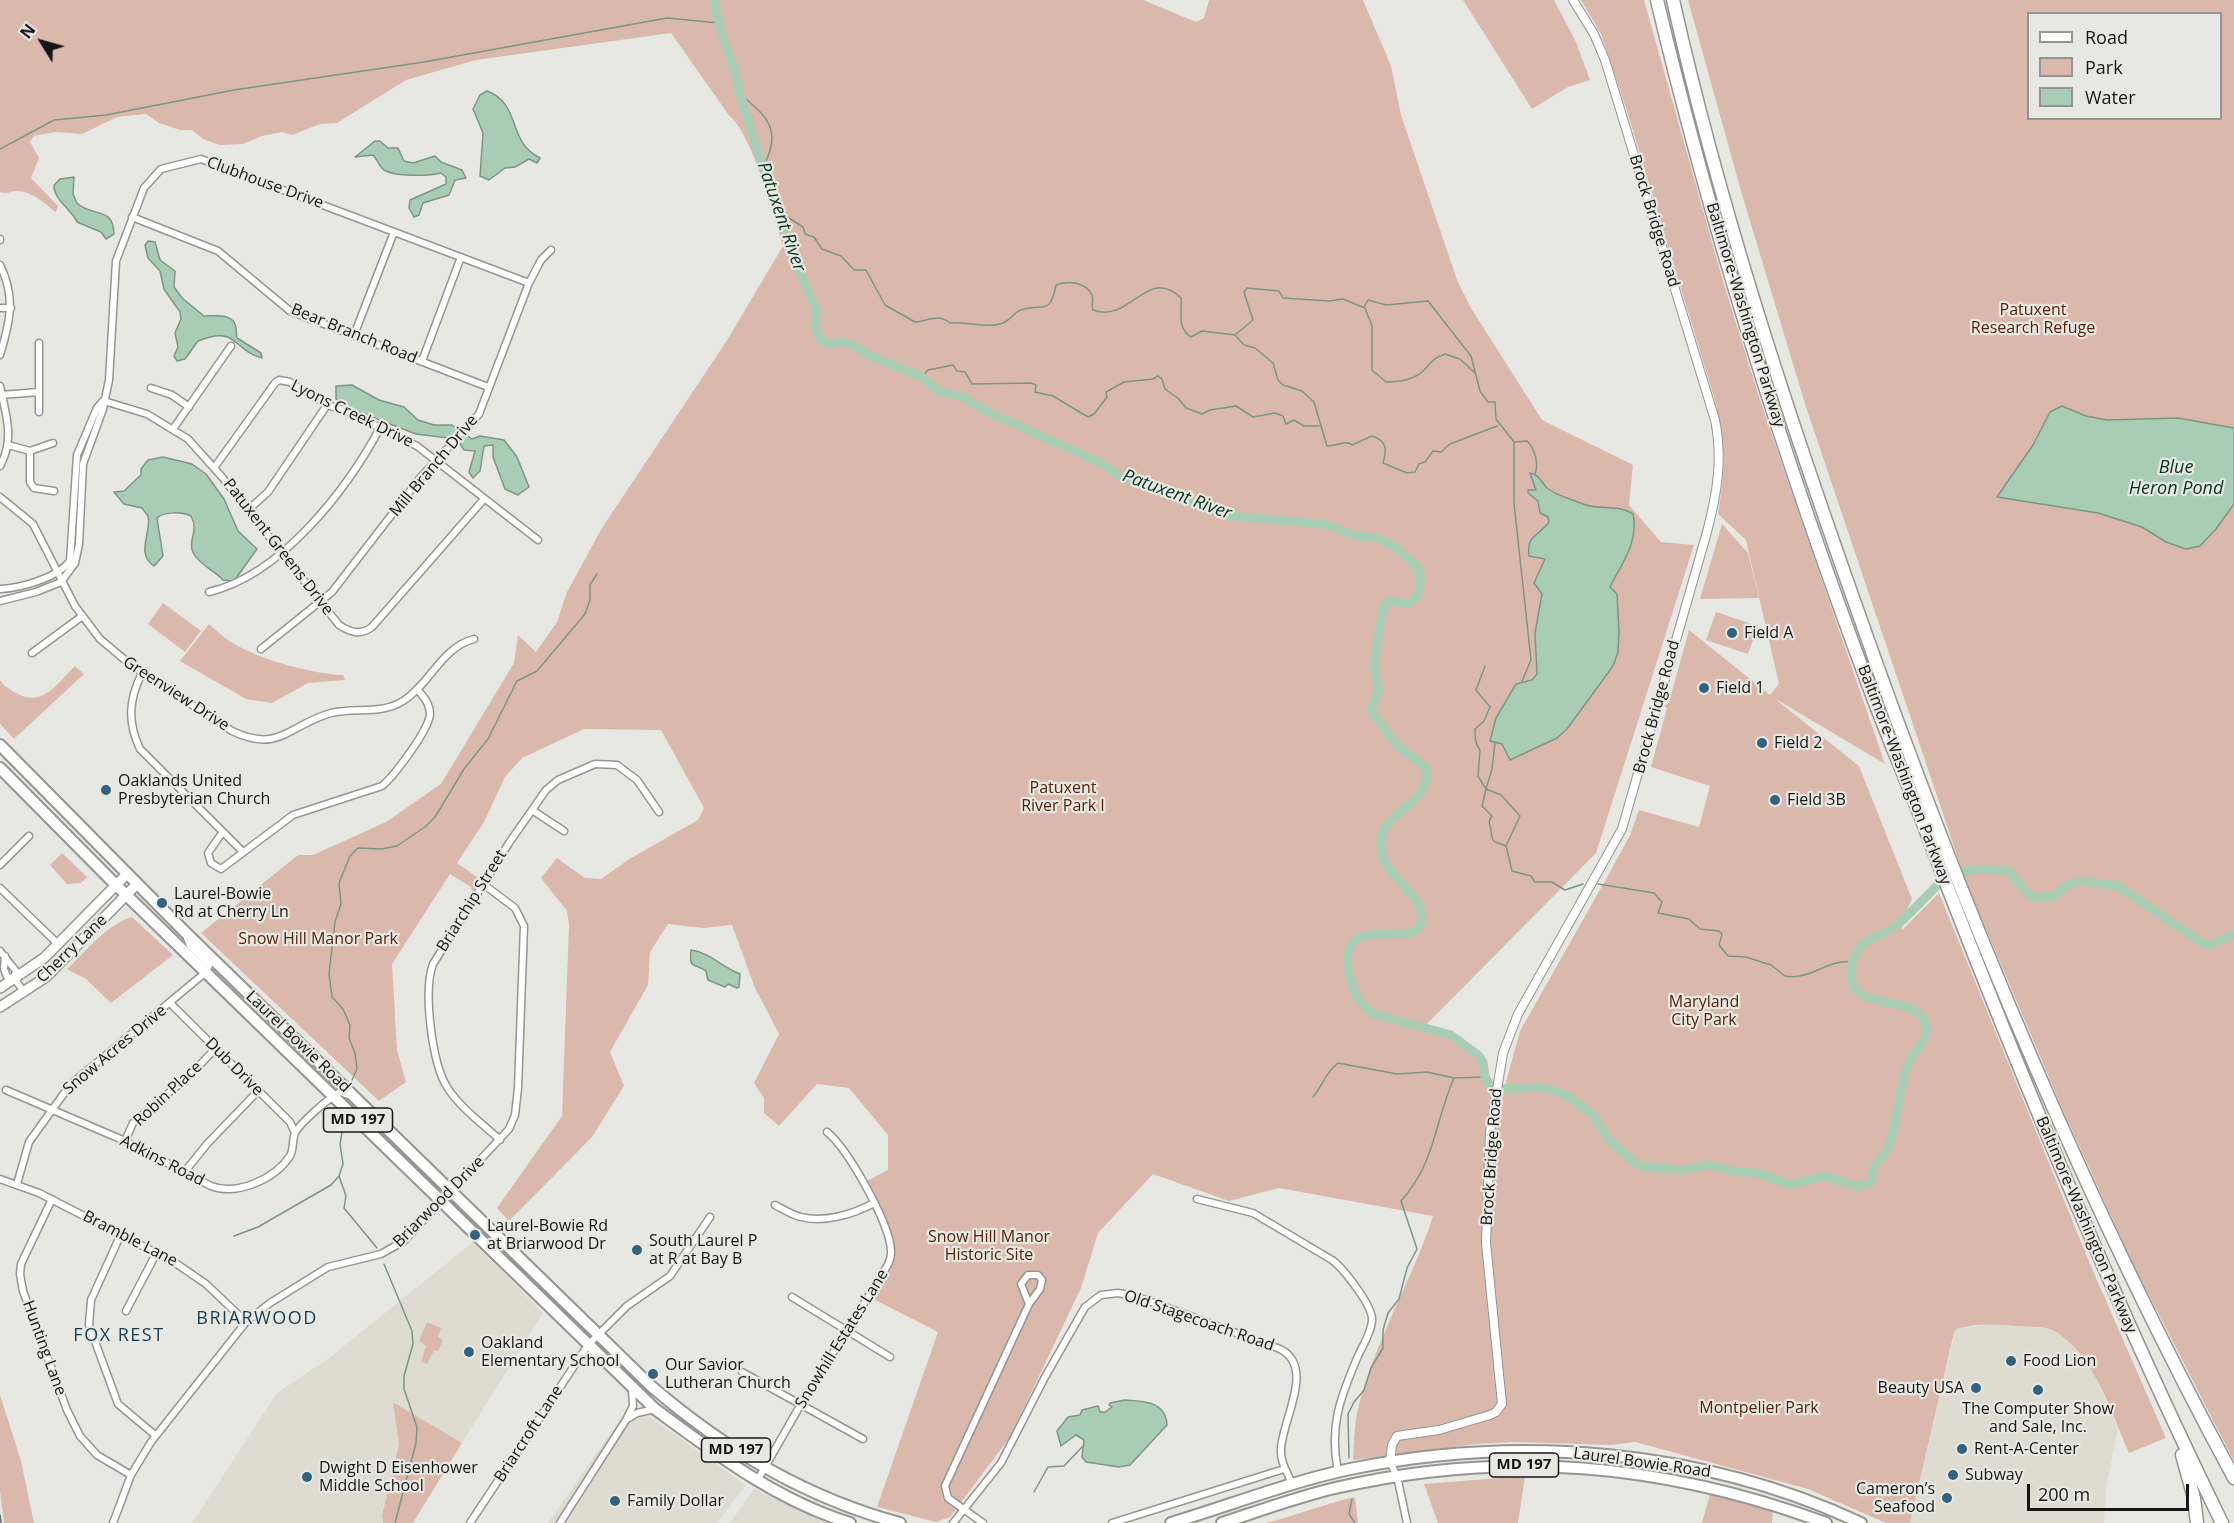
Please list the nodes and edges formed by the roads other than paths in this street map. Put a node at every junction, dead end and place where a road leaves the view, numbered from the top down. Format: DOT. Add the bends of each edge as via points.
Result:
graph roads {
  1 [pos="1573,0"];
  2 [pos="1657,0"];
  3 [pos="1673,0"];
  4 [pos="132,217"];
  5 [pos="394,232"];
  6 [pos="551,250"];
  7 [pos="461,257"];
  8 [pos="0,264"];
  9 [pos="529,283"];
  10 [pos="0,308"];
  11 [pos="12,308"];
  12 [pos="354,335"];
  13 [pos="39,343"];
  14 [pos="231,346"];
  15 [pos="0,356"];
  16 [pos="422,362"];
  17 [pos="0,386"];
  18 [pos="489,387"];
  19 [pos="151,388"];
  20 [pos="39,392"];
  21 [pos="1,395"];
  22 [pos="104,401"];
  23 [pos="327,405"];
  24 [pos="189,406"];
  25 [pos="39,412"];
  26 [pos="380,428"];
  27 [pos="172,429"];
  28 [pos="53,443"];
  29 [pos="8,445"];
  30 [pos="28,449"];
  31 [pos="437,461"];
  32 [pos="0,466"];
  33 [pos="214,468"];
  34 [pos="54,490"];
  35 [pos="0,497"];
  36 [pos="484,499"];
  37 [pos="249,510"];
  38 [pos="538,540"];
  39 [pos="281,552"];
  40 [pos="57,573"];
  41 [pos="61,582"];
  42 [pos="0,589"];
  43 [pos="208,592"];
  44 [pos="0,601"];
  45 [pos="321,602"];
  46 [pos="81,617"];
  47 [pos="474,639"];
  48 [pos="261,649"];
  49 [pos="32,653"];
  50 [pos="142,673"];
  51 [pos="417,689"];
  52 [pos="0,745"];
  53 [pos="0,768"];
  54 [pos="532,810"];
  55 [pos="658,812"];
  56 [pos="564,831"];
  57 [pos="222,833"];
  58 [pos="1934,834"];
  59 [pos="29,836"];
  60 [pos="243,852"];
  61 [pos="0,865"];
  62 [pos="127,874"];
  63 [pos="137,884"];
  64 [pos="483,884"];
  65 [pos="116,885"];
  66 [pos="0,888"];
  67 [pos="127,896"];
  68 [pos="184,931"];
  69 [pos="58,944"];
  70 [pos="2,953"];
  71 [pos="206,972"];
  72 [pos="14,979"];
  73 [pos="0,988"];
  74 [pos="24,992"];
  75 [pos="170,1003"];
  76 [pos="0,1007"];
  77 [pos="215,1049"];
  78 [pos="6,1090"];
  79 [pos="258,1091"];
  80 [pos="332,1096"];
  81 [pos="355,1097"];
  82 [pos="51,1110"];
  83 [pos="295,1132"];
  84 [pos="827,1132"];
  85 [pos="500,1140"];
  86 [pos="125,1141"];
  87 [pos="186,1170"];
  88 [pos="0,1179"];
  89 [pos="17,1184"];
  90 [pos="451,1192"];
  91 [pos="52,1199"];
  92 [pos="1197,1199"];
  93 [pos="441,1202"];
  94 [pos="874,1203"];
  95 [pos="775,1205"];
  96 [pos="710,1217"];
  97 [pos="121,1234"];
  98 [pos="157,1252"];
  99 [pos="792,1297"];
  100 [pos="1029,1304"];
  101 [pos="126,1311"];
  102 [pos="246,1322"];
  103 [pos="846,1331"];
  104 [pos="598,1335"];
  105 [pos="588,1345"];
  106 [pos="890,1357"];
  107 [pos="742,1372"];
  108 [pos="2156,1386"];
  109 [pos="632,1388"];
  110 [pos="801,1404"];
  111 [pos="655,1409"];
  112 [pos="626,1420"];
  113 [pos="155,1435"];
  114 [pos="863,1439"];
  115 [pos="1390,1462"];
  116 [pos="766,1468"];
  117 [pos="1284,1469"];
  118 [pos="1338,1472"];
  119 [pos="131,1475"];
  120 [pos="1397,1476"];
  121 [pos="2234,1478"];
  122 [pos="757,1482"];
  123 [pos="1292,1485"];
  124 [pos="964,1510"];
  125 [pos="1239,1518"];
  126 [pos="1184,1519"];
  127 [pos="113,1523"];
  128 [pos="471,1523"];
  129 [pos="560,1523"];
  130 [pos="850,1523"];
  131 [pos="900,1523"];
  132 [pos="953,1523"];
  133 [pos="983,1523"];
  134 [pos="1112,1523"];
  135 [pos="1171,1523"];
  136 [pos="1222,1523"];
  137 [pos="1407,1523"];
  138 [pos="1826,1523"];
  139 [pos="1861,1523"];
  140 [pos="2197,1523"];
  141 [pos="2222,1523"];
  1 -- 115 [label="street, Brock Bridge Road" via="1599,44 1715,420 1718,478 1707,532 1622,829 1518,1014 1506,1043 1490,1132 1486,1243 1500,1409 1439,1430 1397,1436"];
  2 -- 58 [label="highway, Baltimore-Washington Parkway" via="1715,217 1793,471 1872,694"];
  3 -- 58 [label="highway, Baltimore-Washington Parkway" via="1729,211 1780,381"];
  4 -- 5 [label="street, Clubhouse Drive" via="144,188 161,169 201,159"];
  4 -- 12 [label="street, Bear Branch Road" via="218,251 290,311"];
  4 -- 22 [label="street, Clubhouse Drive" via="116,261 109,380"];
  5 -- 7 [label="street, Clubhouse Drive"];
  5 -- 12 [label="street"];
  6 -- 9 [label="street, Mill Branch Drive"];
  7 -- 9 [label="street, Clubhouse Drive"];
  7 -- 16 [label="street"];
  8 -- 11 [label="street"];
  9 -- 18 [label="street, Mill Branch Drive"];
  10 -- 11 [label="street"];
  11 -- 15 [label="street"];
  12 -- 16 [label="street, Bear Branch Road"];
  13 -- 20 [label="street"];
  14 -- 24 [label="street"];
  16 -- 18 [label="street, Bear Branch Road"];
  17 -- 21 [label="street"];
  18 -- 31 [label="street, Mill Branch Drive" via="467,430"];
  19 -- 24 [label="street"];
  20 -- 21 [label="street"];
  20 -- 25 [label="street"];
  21 -- 29 [label="street" via="8,418"];
  22 -- 27 [label="street, Patuxent Greens Drive" via="147,414"];
  22 -- 40 [label="street, Clubhouse Drive" via="97,408 77,455 72,555"];
  22 -- 41 [label="street, Clubhouse Drive" via="83,464 78,553 68,576"];
  23 -- 26 [label="street, Lyons Creek Drive"];
  23 -- 33 [label="street, Lyons Creek Drive" via="290,382 279,380"];
  23 -- 37 [label="street" via="268,492"];
  24 -- 27 [label="street"];
  26 -- 31 [label="street, Lyons Creek Drive"];
  26 -- 39 [label="street" via="315,522"];
  27 -- 33 [label="street, Patuxent Greens Drive" via="188,439"];
  28 -- 30 [label="street"];
  29 -- 30 [label="street"];
  29 -- 32 [label="street"];
  30 -- 34 [label="street" via="31,485"];
  31 -- 36 [label="street, Lyons Creek Drive"];
  31 -- 45 [label="street, Mill Branch Drive"];
  33 -- 37 [label="street, Patuxent Greens Drive"];
  35 -- 40 [label="street, Greenview Drive" via="33,524"];
  36 -- 38 [label="street, Lyons Creek Drive"];
  36 -- 45 [label="street, Patuxent Greens Drive" via="367,631 354,633 344,628"];
  37 -- 39 [label="street, Patuxent Greens Drive"];
  39 -- 43 [label="street" via="238,583"];
  39 -- 45 [label="street, Patuxent Greens Drive"];
  40 -- 41 [label="street, Greenview Drive"];
  40 -- 42 [label="street" via="15,588"];
  41 -- 44 [label="street"];
  41 -- 46 [label="street, Greenview Drive"];
  45 -- 48 [label="street, Mill Branch Drive"];
  46 -- 49 [label="street"];
  46 -- 50 [label="street, Greenview Drive" via="108,647"];
  47 -- 51 [label="street, Greenview Drive" via="461,642"];
  50 -- 51 [label="street, Greenview Drive" via="232,731 257,739 283,736 330,713 389,707"];
  50 -- 57 [label="street" via="130,710 132,730 140,749"];
  51 -- 60 [label="street" via="427,701 429,719 387,782 361,795 293,815"];
  52 -- 62 [label="main road, Laurel Bowie Road / MD 197"];
  53 -- 65 [label="main road, Laurel Bowie Road / MD 197"];
  54 -- 55 [label="street, Briarchip Street" via="558,780 583,768 609,764 623,768 637,780"];
  54 -- 56 [label="street"];
  54 -- 64 [label="street, Briarchip Street"];
  57 -- 60 [label="street"];
  57 -- 60 [label="street" via="208,851 211,863 223,869"];
  58 -- 108 [label="highway, Baltimore-Washington Parkway" via="1959,919 2069,1190"];
  58 -- 121 [label="highway, Baltimore-Washington Parkway" via="2086,1182"];
  59 -- 61 [label="street"];
  62 -- 63 [label="main road, Laurel Bowie Road / MD 197"];
  62 -- 65 [label="main road, Cherry Lane"];
  63 -- 67 [label="main road, Cherry Lane"];
  63 -- 68 [label="main road, Laurel Bowie Road / MD 197"];
  64 -- 85 [label="street, Briarwood Drive" via="515,908 524,926 517,1108"];
  64 -- 85 [label="street, Briarchip Street" via="433,964 429,996 443,1080"];
  65 -- 67 [label="main road, Laurel Bowie Road / MD 197"];
  65 -- 69 [label="main road, Cherry Lane"];
  66 -- 69 [label="street"];
  67 -- 71 [label="main road, Laurel Bowie Road / MD 197"];
  67 -- 74 [label="main road, Cherry Lane" via="56,967"];
  68 -- 71 [label="street" via="190,946 210,965"];
  68 -- 81 [label="main road, Laurel Bowie Road / MD 197"];
  69 -- 72 [label="main road, Cherry Lane"];
  70 -- 72 [label="street" via="5,973"];
  71 -- 75 [label="street, Snow Acres Drive"];
  71 -- 80 [label="main road, Laurel Bowie Road / MD 197"];
  72 -- 73 [label="main road, Cherry Lane"];
  72 -- 74 [label="street"];
  74 -- 76 [label="main road, Cherry Lane"];
  75 -- 77 [label="street, Dub Drive"];
  75 -- 82 [label="street, Snow Acres Drive" via="73,1082"];
  77 -- 79 [label="street, Dub Drive"];
  77 -- 86 [label="street, Robin Place" via="133,1123"];
  78 -- 82 [label="street, Adkins Road"];
  79 -- 83 [label="street, Dub Drive"];
  79 -- 87 [label="street"];
  80 -- 81 [label="street" via="340,1092"];
  80 -- 83 [label="street, Adkins Road"];
  80 -- 93 [label="main road, Laurel Bowie Road / MD 197"];
  81 -- 90 [label="main road, Laurel Bowie Road / MD 197"];
  82 -- 86 [label="street, Adkins Road"];
  82 -- 89 [label="street, Snow Acres Drive" via="29,1142"];
  83 -- 87 [label="street, Adkins Road" via="291,1155 272,1173 251,1184 221,1189"];
  84 -- 94 [label="street, Snowhill Estates Lane"];
  85 -- 90 [label="street, Briarwood Drive"];
  86 -- 87 [label="street, Adkins Road"];
  88 -- 89 [label="street, Bramble Lane"];
  89 -- 91 [label="street, Bramble Lane"];
  90 -- 93 [label="street, Briarwood Drive"];
  90 -- 104 [label="main road, Laurel Bowie Road / MD 197"];
  91 -- 97 [label="street, Bramble Lane"];
  91 -- 119 [label="street, Hunting Lane" via="21,1264 23,1291 80,1436 98,1455"];
  92 -- 118 [label="street" via="1253,1213 1336,1263 1371,1313 1371,1328 1335,1420"];
  93 -- 102 [label="street, Briarwood Drive" via="397,1246 376,1256 328,1267"];
  93 -- 105 [label="main road, Laurel Bowie Road / MD 197"];
  94 -- 95 [label="street" via="823,1218 800,1217"];
  94 -- 103 [label="street, Snowhill Estates Lane" via="891,1254"];
  96 -- 104 [label="street, Briarcroft Lane" via="670,1276 627,1306"];
  97 -- 98 [label="street, Bramble Lane"];
  97 -- 113 [label="street" via="91,1300 88,1325 118,1404"];
  98 -- 101 [label="street"];
  98 -- 102 [label="street, Bramble Lane" via="198,1277"];
  99 -- 103 [label="street"];
  100 -- 100 [label="street" via="1042,1280 1033,1274 1024,1277 1021,1284"];
  100 -- 124 [label="street" via="945,1491"];
  102 -- 113 [label="street, Briarwood Drive"];
  103 -- 106 [label="street"];
  103 -- 110 [label="street, Snowhill Estates Lane"];
  104 -- 105 [label="street, Briarcroft Lane"];
  104 -- 116 [label="main road, Laurel Bowie Road / MD 197" via="683,1413"];
  105 -- 109 [label="main road, Laurel Bowie Road / MD 197"];
  105 -- 128 [label="street, Briarcroft Lane"];
  107 -- 110 [label="street"];
  108 -- 140 [label="highway" via="2184,1460"];
  108 -- 141 [label="highway, Baltimore-Washington Parkway"];
  109 -- 111 [label="main road, Laurel Bowie Road / MD 197"];
  109 -- 112 [label="street" via="633,1406"];
  110 -- 114 [label="street"];
  110 -- 116 [label="street, Snowhill Estates Lane"];
  111 -- 112 [label="street"];
  111 -- 122 [label="main road, Laurel Bowie Road / MD 197"];
  112 -- 129 [label="street"];
  113 -- 119 [label="street, Briarwood Drive"];
  115 -- 118 [label="main road, Laurel Bowie Road / MD 197"];
  115 -- 120 [label="street"];
  115 -- 139 [label="main road, Laurel Bowie Road / MD 197" via="1437,1454 1529,1451 1665,1462 1750,1482"];
  116 -- 122 [label="street, Snowhill Estates Lane"];
  116 -- 131 [label="main road, Laurel Bowie Road / MD 197" via="835,1502"];
  117 -- 123 [label="street, Old Stagecoach Road"];
  117 -- 124 [label="street, Old Stagecoach Road" via="1281,1446 1297,1377 1290,1356 1147,1301 1112,1293 1097,1297 1085,1307 1002,1463"];
  117 -- 134 [label="street"];
  118 -- 123 [label="main road, Laurel Bowie Road / MD 197"];
  119 -- 127 [label="street, Briarwood Drive"];
  120 -- 125 [label="main road, Laurel Bowie Road / MD 197" via="1324,1491"];
  120 -- 137 [label="street"];
  120 -- 138 [label="main road, Laurel Bowie Road / MD 197" via="1488,1466 1602,1468 1726,1490"];
  122 -- 130 [label="main road, Laurel Bowie Road / MD 197"];
  123 -- 126 [label="main road, Laurel Bowie Road / MD 197"];
  124 -- 132 [label="street, Old Stagecoach Road"];
  124 -- 133 [label="street"];
  125 -- 126 [label="main road" via="1228,1512 1193,1522"];
  125 -- 136 [label="main road, Laurel Bowie Road / MD 197"];
  126 -- 135 [label="main road, Laurel Bowie Road / MD 197"];
}
